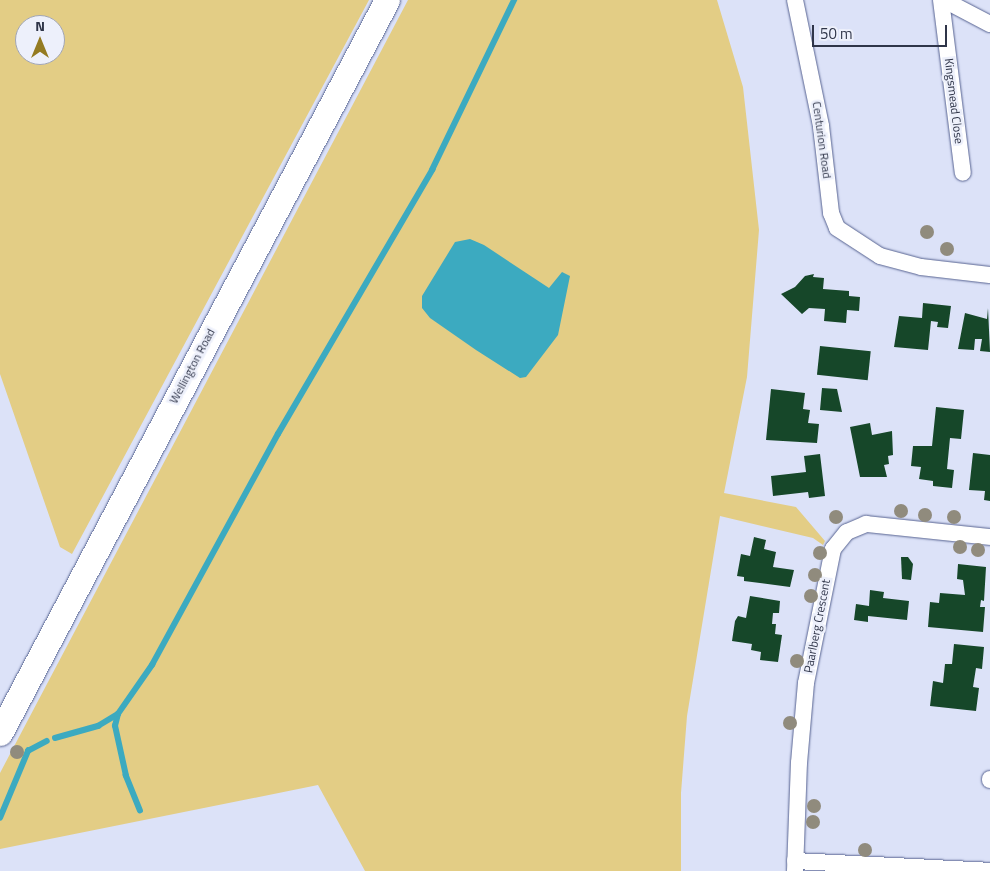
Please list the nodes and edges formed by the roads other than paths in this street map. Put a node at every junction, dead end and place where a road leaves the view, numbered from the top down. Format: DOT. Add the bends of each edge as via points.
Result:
graph roads {
  1 [pos="387,0"];
  2 [pos="795,0"];
  3 [pos="942,0"];
  4 [pos="990,24"];
  5 [pos="963,173"];
  6 [pos="990,275"];
  7 [pos="990,536"];
  8 [pos="0,733"];
  9 [pos="795,866"];
  10 [pos="990,870"];
  1 -- 8 [label="main road, Wellington Road"];
  2 -- 6 [label="street, Centurion Road" via="821,126 832,218 841,232 880,256 921,267"];
  3 -- 4 [label="street, Kingsmead Close"];
  3 -- 5 [label="street, Kingsmead Close"];
  7 -- 9 [label="street, Paarlberg Crescent" via="866,524 847,532 833,549 806,683"];
  9 -- 10 [label="street"];
}
